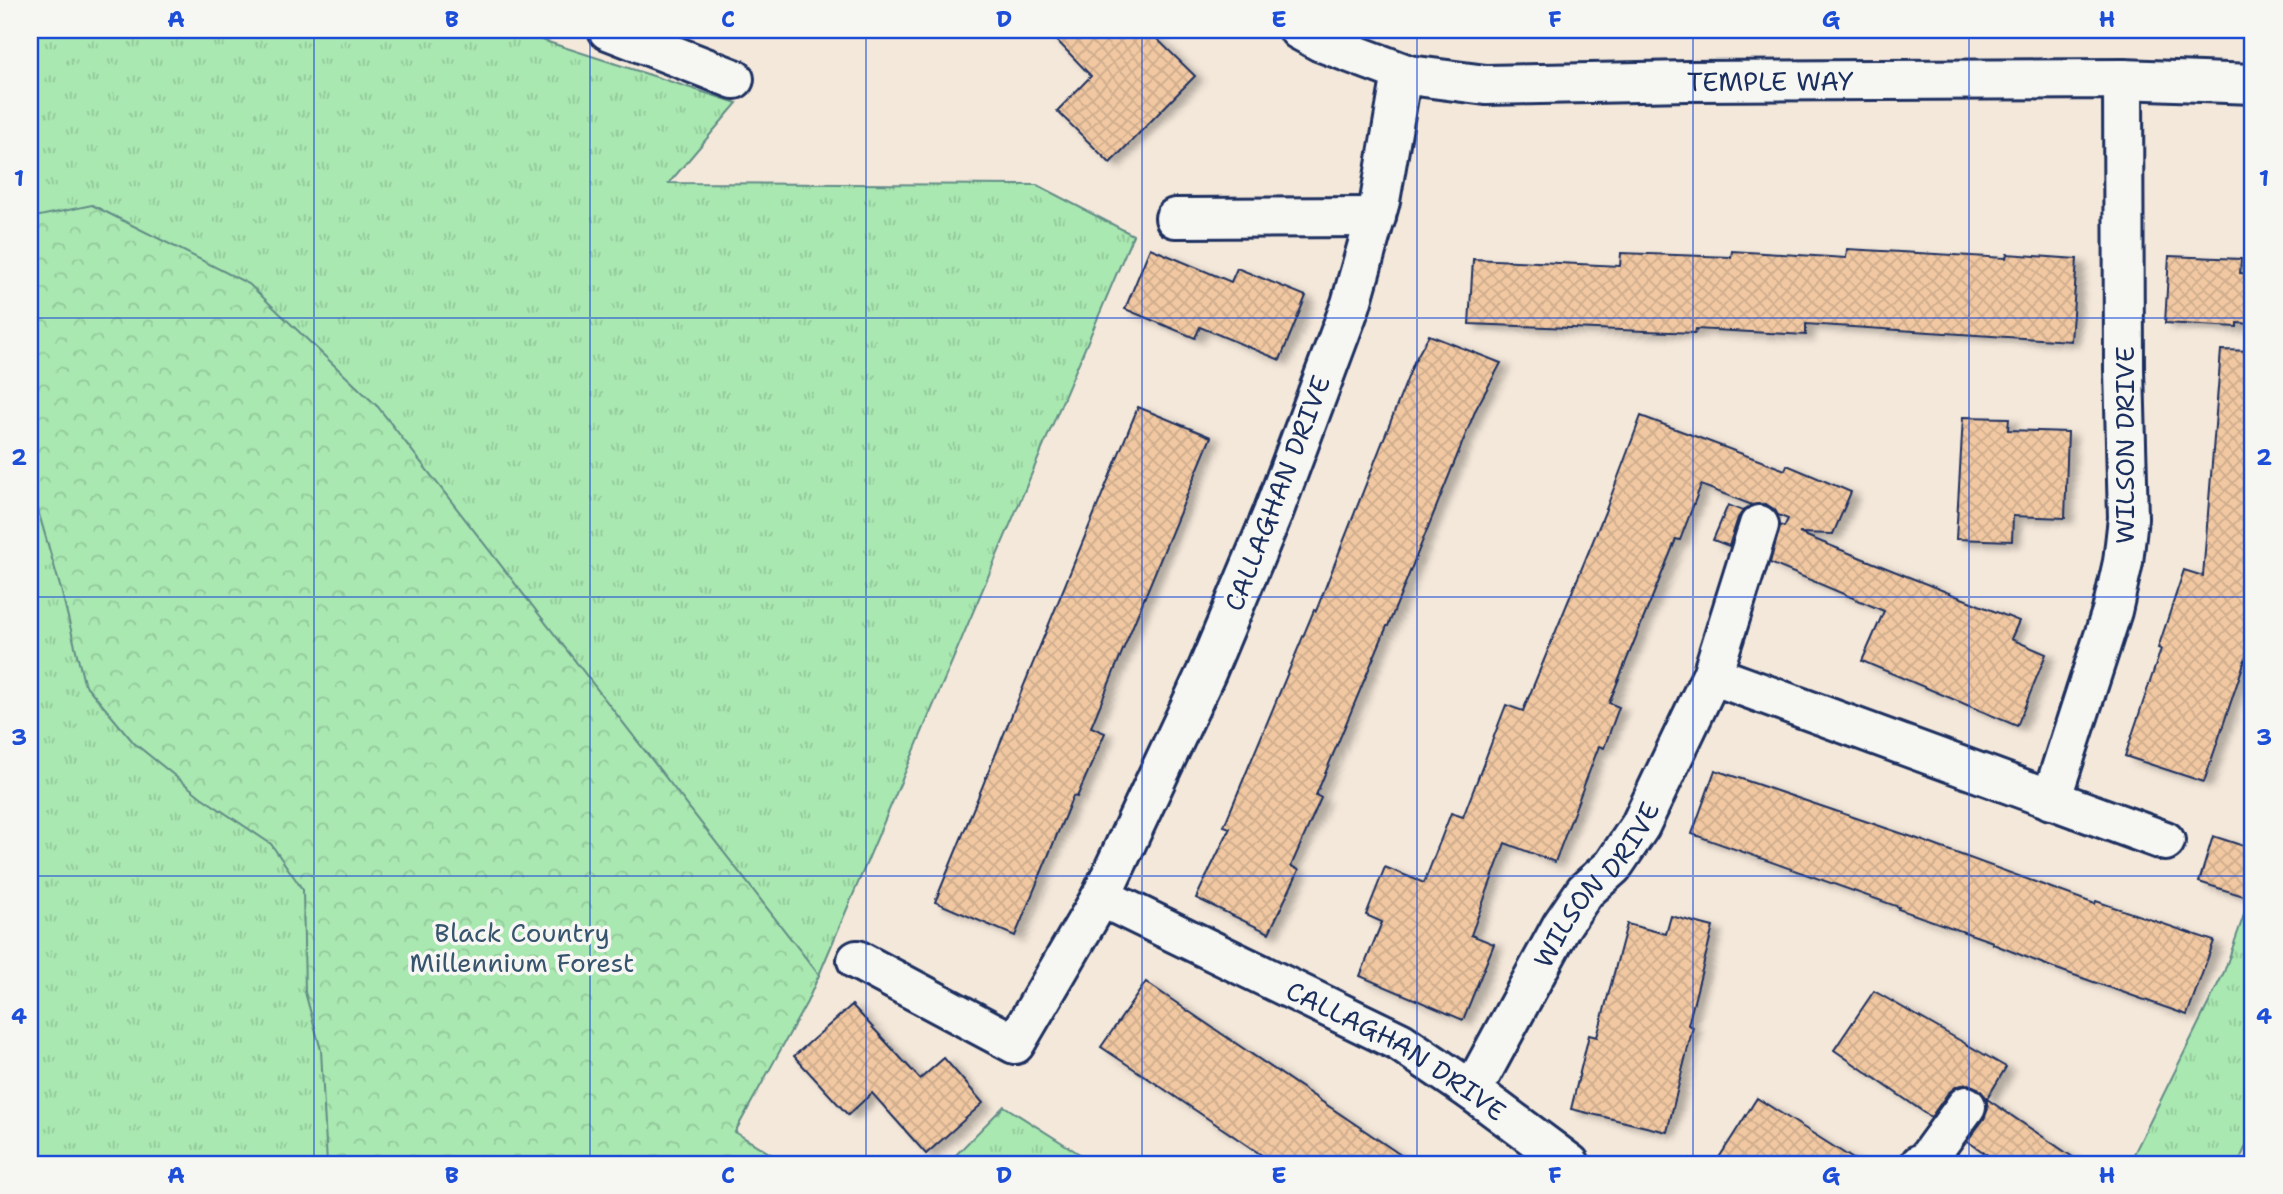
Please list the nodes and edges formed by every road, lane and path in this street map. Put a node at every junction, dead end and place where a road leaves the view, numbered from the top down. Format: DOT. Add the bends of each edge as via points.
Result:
graph roads {
  1 [pos="608,30"];
  2 [pos="1299,30"];
  3 [pos="1402,73"];
  4 [pos="734,79"];
  5 [pos="2123,79"];
  6 [pos="2253,84"];
  7 [pos="1376,217"];
  8 [pos="1175,218"];
  9 [pos="1759,525"];
  10 [pos="1712,675"];
  11 [pos="2051,800"];
  12 [pos="2165,841"];
  13 [pos="1101,897"];
  14 [pos="856,960"];
  15 [pos="1472,1091"];
  16 [pos="1966,1106"];
  17 [pos="1570,1164"];
  18 [pos="1920,1164"];
  1 -- 4 [label="street"];
  2 -- 3 [label="street, TEMPLE WAY"];
  3 -- 5 [label="street, TEMPLE WAY" via="1486,85"];
  3 -- 7 [label="street, CALLAGHAN DRIVE"];
  5 -- 6 [label="street, TEMPLE WAY"];
  5 -- 11 [label="street, WILSON DRIVE" via="2128,518 2112,611"];
  7 -- 8 [label="street"];
  7 -- 13 [label="street, CALLAGHAN DRIVE" via="1351,304 1273,513 1206,673"];
  9 -- 10 [label="street, WILSON DRIVE"];
  10 -- 11 [label="street"];
  10 -- 15 [label="street, WILSON DRIVE" via="1640,826 1562,925"];
  11 -- 12 [label="street"];
  13 -- 14 [label="street, CALLAGHAN DRIVE" via="1015,1044"];
  13 -- 15 [label="street, CALLAGHAN DRIVE" via="1400,1042"];
  15 -- 17 [label="street, CALLAGHAN DRIVE"];
  16 -- 18 [label="street"];
}
